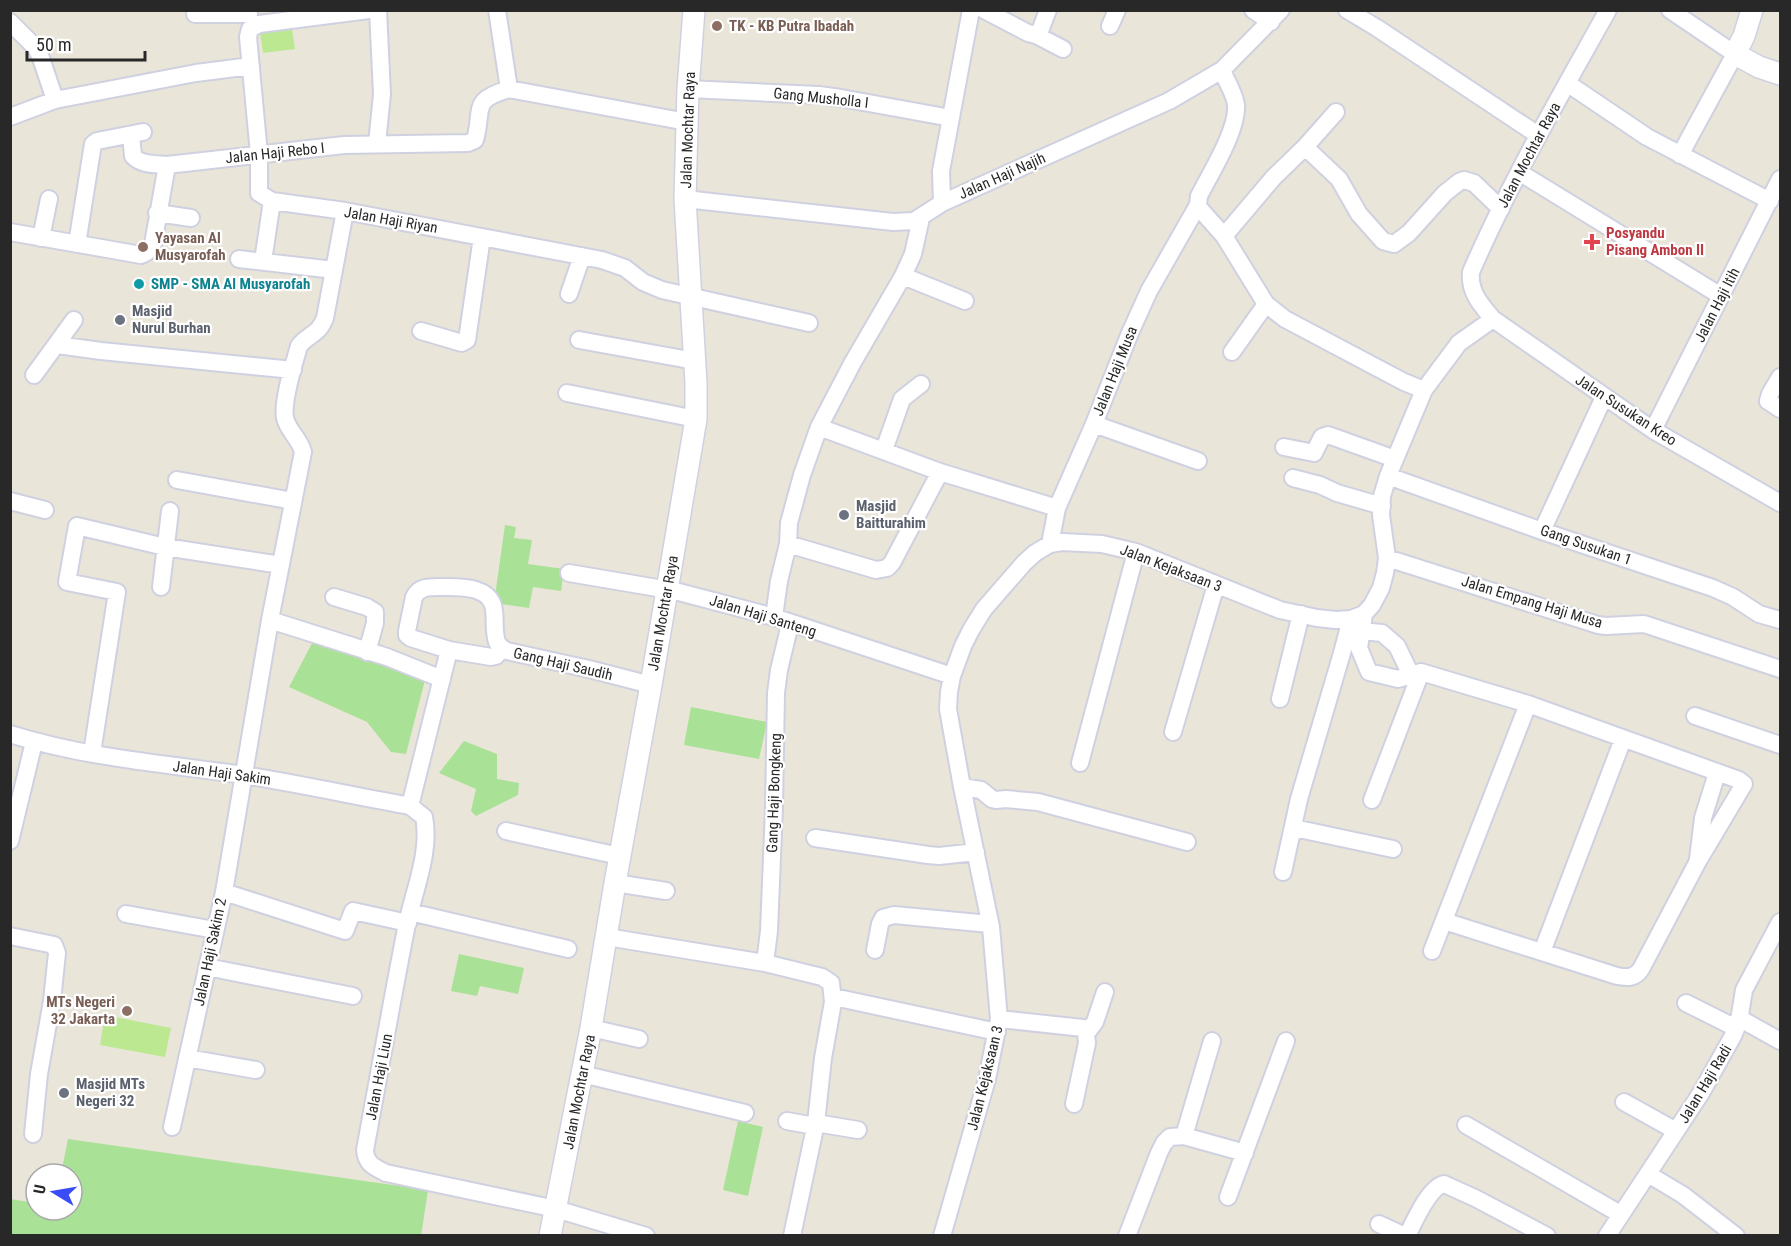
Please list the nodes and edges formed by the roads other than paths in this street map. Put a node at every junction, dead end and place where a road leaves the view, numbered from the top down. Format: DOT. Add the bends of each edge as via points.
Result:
graph roads {
  1 [pos="369,10"];
  2 [pos="378,10"];
  3 [pos="497,10"];
  4 [pos="694,10"];
  5 [pos="971,10"];
  6 [pos="984,10"];
  7 [pos="1048,10"];
  8 [pos="1117,10"];
  9 [pos="1253,10"];
  10 [pos="1347,10"];
  11 [pos="1608,10"];
  12 [pos="1671,10"];
  13 [pos="1752,10"];
  14 [pos="195,14"];
  15 [pos="1276,16"];
  16 [pos="252,19"];
  17 [pos="10,22"];
  18 [pos="1110,26"];
  19 [pos="1036,35"];
  20 [pos="1063,48"];
  21 [pos="1735,54"];
  22 [pos="251,66"];
  23 [pos="1222,70"];
  24 [pos="1780,74"];
  25 [pos="1568,83"];
  26 [pos="509,89"];
  27 [pos="688,89"];
  28 [pos="55,100"];
  29 [pos="1336,112"];
  30 [pos="10,117"];
  31 [pos="951,118"];
  32 [pos="687,122"];
  33 [pos="1538,135"];
  34 [pos="377,144"];
  35 [pos="1305,147"];
  36 [pos="258,154"];
  37 [pos="1680,155"];
  38 [pos="167,165"];
  39 [pos="1519,172"];
  40 [pos="1780,179"];
  41 [pos="49,199"];
  42 [pos="685,199"];
  43 [pos="272,201"];
  44 [pos="1770,201"];
  45 [pos="942,203"];
  46 [pos="1198,205"];
  47 [pos="1501,209"];
  48 [pos="345,211"];
  49 [pos="157,213"];
  50 [pos="191,218"];
  51 [pos="921,218"];
  52 [pos="10,232"];
  53 [pos="1224,236"];
  54 [pos="482,237"];
  55 [pos="41,238"];
  56 [pos="77,244"];
  57 [pos="582,256"];
  58 [pos="239,259"];
  59 [pos="263,261"];
  60 [pos="334,270"];
  61 [pos="903,276"];
  62 [pos="569,294"];
  63 [pos="690,297"];
  64 [pos="1721,297"];
  65 [pos="964,301"];
  66 [pos="1266,304"];
  67 [pos="1480,304"];
  68 [pos="1493,319"];
  69 [pos="74,320"];
  70 [pos="809,323"];
  71 [pos="421,331"];
  72 [pos="579,340"];
  73 [pos="57,345"];
  74 [pos="1232,352"];
  75 [pos="695,361"];
  76 [pos="293,370"];
  77 [pos="34,375"];
  78 [pos="1780,377"];
  79 [pos="921,384"];
  80 [pos="1424,390"];
  81 [pos="567,393"];
  82 [pos="1604,397"];
  83 [pos="1780,410"];
  84 [pos="696,419"];
  85 [pos="1094,424"];
  86 [pos="819,427"];
  87 [pos="1653,430"];
  88 [pos="1284,447"];
  89 [pos="884,450"];
  90 [pos="1395,459"];
  91 [pos="1198,462"];
  92 [pos="940,472"];
  93 [pos="1388,476"];
  94 [pos="1293,478"];
  95 [pos="177,480"];
  96 [pos="10,501"];
  97 [pos="293,501"];
  98 [pos="1780,503"];
  99 [pos="1382,506"];
  100 [pos="1057,508"];
  101 [pos="45,510"];
  102 [pos="170,511"];
  103 [pos="1542,531"];
  104 [pos="788,544"];
  105 [pos="1050,544"];
  106 [pos="165,547"];
  107 [pos="1136,552"];
  108 [pos="1388,558"];
  109 [pos="281,565"];
  110 [pos="569,573"];
  111 [pos="1216,585"];
  112 [pos="160,587"];
  113 [pos="667,588"];
  114 [pos="334,597"];
  115 [pos="1301,614"];
  116 [pos="774,617"];
  117 [pos="270,620"];
  118 [pos="1780,620"];
  119 [pos="1359,621"];
  120 [pos="790,624"];
  121 [pos="502,648"];
  122 [pos="449,650"];
  123 [pos="367,652"];
  124 [pos="1780,669"];
  125 [pos="1416,673"];
  126 [pos="952,676"];
  127 [pos="442,679"];
  128 [pos="651,685"];
  129 [pos="1280,699"];
  130 [pos="1528,704"];
  131 [pos="1695,716"];
  132 [pos="1173,732"];
  133 [pos="10,734"];
  134 [pos="1623,739"];
  135 [pos="34,742"];
  136 [pos="1780,745"];
  137 [pos="93,753"];
  138 [pos="1080,763"];
  139 [pos="1717,772"];
  140 [pos="243,775"];
  141 [pos="962,787"];
  142 [pos="1372,800"];
  143 [pos="410,806"];
  144 [pos="1294,828"];
  145 [pos="506,831"];
  146 [pos="815,838"];
  147 [pos="10,841"];
  148 [pos="1187,842"];
  149 [pos="1393,849"];
  150 [pos="976,852"];
  151 [pos="619,856"];
  152 [pos="1698,863"];
  153 [pos="1283,872"];
  154 [pos="615,883"];
  155 [pos="666,891"];
  156 [pos="224,892"];
  157 [pos="126,914"];
  158 [pos="409,917"];
  159 [pos="1444,921"];
  160 [pos="1780,922"];
  161 [pos="990,924"];
  162 [pos="215,930"];
  163 [pos="10,936"];
  164 [pos="607,937"];
  165 [pos="568,949"];
  166 [pos="875,950"];
  167 [pos="1432,951"];
  168 [pos="1542,952"];
  169 [pos="765,963"];
  170 [pos="207,967"];
  171 [pos="1105,992"];
  172 [pos="353,996"];
  173 [pos="833,1002"];
  174 [pos="1686,1003"];
  175 [pos="1738,1023"];
  176 [pos="998,1026"];
  177 [pos="591,1028"];
  178 [pos="1086,1034"];
  179 [pos="639,1040"];
  180 [pos="1212,1041"];
  181 [pos="1286,1041"];
  182 [pos="1780,1041"];
  183 [pos="187,1058"];
  184 [pos="256,1070"];
  185 [pos="582,1074"];
  186 [pos="1624,1102"];
  187 [pos="1074,1104"];
  188 [pos="745,1113"];
  189 [pos="788,1121"];
  190 [pos="815,1125"];
  191 [pos="1466,1125"];
  192 [pos="172,1127"];
  193 [pos="858,1130"];
  194 [pos="1676,1131"];
  195 [pos="33,1134"];
  196 [pos="1184,1136"];
  197 [pos="1245,1153"];
  198 [pos="1648,1174"];
  199 [pos="1228,1197"];
  200 [pos="556,1209"];
  201 [pos="1620,1214"];
  202 [pos="1378,1224"];
  203 [pos="550,1236"];
  204 [pos="646,1236"];
  205 [pos="792,1236"];
  206 [pos="942,1236"];
  207 [pos="1127,1236"];
  208 [pos="1406,1236"];
  209 [pos="1547,1236"];
  210 [pos="1607,1236"];
  211 [pos="1736,1236"];
  1 -- 16 [label="street"];
  2 -- 34 [label="street" via="382,93"];
  3 -- 26 [label="street"];
  4 -- 27 [label="street, Jalan Mochtar Raya"];
  5 -- 31 [label="street"];
  6 -- 19 [label="street"];
  7 -- 19 [label="street"];
  8 -- 18 [label="street"];
  9 -- 15 [label="street"];
  10 -- 33 [label="street"];
  11 -- 25 [label="street, Jalan Mochtar Raya"];
  12 -- 21 [label="street"];
  13 -- 21 [label="street"];
  14 -- 16 [label="street"];
  15 -- 23 [label="street, Jalan Haji Najih"];
  16 -- 22 [label="street" via="248,37"];
  17 -- 28 [label="street" via="36,48"];
  19 -- 20 [label="street"];
  21 -- 24 [label="street"];
  21 -- 37 [label="street"];
  22 -- 28 [label="street"];
  22 -- 36 [label="street"];
  23 -- 45 [label="street, Jalan Haji Najih" via="1169,101"];
  23 -- 46 [label="street, Jalan Haji Musa" via="1236,103 1235,117"];
  25 -- 33 [label="street, Jalan Mochtar Raya"];
  25 -- 37 [label="street"];
  26 -- 32 [label="street"];
  26 -- 34 [label="street, Jalan Haji Rebo I" via="482,102 472,142"];
  27 -- 31 [label="street, Gang Musholla I" via="830,96"];
  27 -- 32 [label="street, Jalan Mochtar Raya"];
  28 -- 30 [label="street"];
  29 -- 35 [label="street"];
  31 -- 45 [label="street" via="941,171"];
  32 -- 42 [label="street, Jalan Mochtar Raya"];
  33 -- 39 [label="street, Jalan Mochtar Raya"];
  34 -- 36 [label="street, Jalan Haji Rebo I"];
  35 -- 47 [label="street" via="1339,179 1359,214 1388,243 1394,244 1409,233 1445,194 1464,180 1474,183"];
  35 -- 53 [label="street"];
  36 -- 38 [label="street, Jalan Haji Rebo I"];
  36 -- 43 [label="street" via="259,193"];
  37 -- 44 [label="street"];
  38 -- 49 [label="street"];
  38 -- 56 [label="street, Jalan Haji Rebo I" via="135,159 137,133 93,144"];
  39 -- 47 [label="street, Jalan Mochtar Raya"];
  39 -- 64 [label="street"];
  40 -- 44 [label="street, Jalan Haji Itih"];
  41 -- 55 [label="street"];
  42 -- 51 [label="street, Jalan Haji Najih" via="875,221"];
  42 -- 63 [label="street, Jalan Mochtar Raya"];
  43 -- 48 [label="street, Jalan Haji Riyan"];
  43 -- 59 [label="street"];
  44 -- 64 [label="street, Jalan Haji Itih"];
  45 -- 51 [label="street, Jalan Haji Najih"];
  46 -- 53 [label="street"];
  46 -- 85 [label="street, Jalan Haji Musa" via="1149,291"];
  47 -- 67 [label="street, Jalan Mochtar Raya" via="1471,272 1472,288"];
  48 -- 54 [label="street, Jalan Haji Riyan"];
  48 -- 60 [label="street, Jalan Haji Sakim 2"];
  49 -- 50 [label="street"];
  49 -- 56 [label="street" via="153,244 141,255"];
  51 -- 61 [label="street" via="913,254"];
  52 -- 55 [label="street"];
  53 -- 66 [label="street"];
  54 -- 57 [label="street, Jalan Haji Riyan"];
  54 -- 71 [label="street" via="467,340 458,342"];
  55 -- 56 [label="street"];
  57 -- 62 [label="street"];
  57 -- 63 [label="street, Jalan Haji Riyan" via="611,262 651,286"];
  58 -- 59 [label="street"];
  59 -- 60 [label="street"];
  60 -- 76 [label="street, Jalan Haji Sakim 2" via="322,325 299,346"];
  61 -- 65 [label="street"];
  61 -- 86 [label="street"];
  63 -- 70 [label="street, Jalan Haji Riyan"];
  63 -- 75 [label="street, Jalan Mochtar Raya"];
  64 -- 87 [label="street, Jalan Haji Itih"];
  66 -- 74 [label="street"];
  66 -- 80 [label="street" via="1285,319"];
  67 -- 68 [label="street, Jalan Susukan Kreo"];
  68 -- 80 [label="street" via="1459,343"];
  68 -- 82 [label="street, Jalan Susukan Kreo"];
  69 -- 73 [label="street"];
  72 -- 75 [label="street"];
  73 -- 76 [label="street"];
  73 -- 77 [label="street"];
  75 -- 84 [label="street, Jalan Mochtar Raya"];
  76 -- 97 [label="street, Jalan Haji Sakim 2" via="285,417 303,452"];
  78 -- 83 [label="street" via="1768,401"];
  79 -- 89 [label="street" via="902,399"];
  80 -- 90 [label="street"];
  81 -- 84 [label="street"];
  82 -- 87 [label="street, Jalan Susukan Kreo"];
  82 -- 103 [label="street"];
  84 -- 113 [label="street, Jalan Mochtar Raya"];
  85 -- 91 [label="street"];
  85 -- 100 [label="street, Jalan Haji Musa"];
  86 -- 89 [label="street"];
  86 -- 104 [label="street" via="789,524"];
  87 -- 98 [label="street, Jalan Susukan Kreo"];
  88 -- 90 [label="street" via="1314,453 1322,437 1328,435"];
  89 -- 92 [label="street"];
  90 -- 93 [label="street"];
  92 -- 100 [label="street"];
  92 -- 104 [label="street" via="887,568 876,570"];
  93 -- 99 [label="street"];
  93 -- 103 [label="street, Gang Susukan 1"];
  94 -- 99 [label="street"];
  95 -- 97 [label="street"];
  96 -- 101 [label="street"];
  97 -- 109 [label="street, Jalan Haji Sakim 2"];
  99 -- 108 [label="street"];
  100 -- 105 [label="street, Jalan Haji Musa"];
  102 -- 106 [label="street"];
  103 -- 118 [label="street, Gang Susukan 1" via="1713,588 1759,614"];
  104 -- 116 [label="street"];
  105 -- 107 [label="street, Jalan Kejaksaan 3" via="1102,544"];
  105 -- 126 [label="street, Jalan Kejaksaan 3" via="1024,563 984,609 963,646"];
  106 -- 109 [label="street"];
  106 -- 112 [label="street"];
  106 -- 137 [label="street" via="77,526 67,582 117,592"];
  107 -- 111 [label="street, Jalan Kejaksaan 3"];
  107 -- 138 [label="street"];
  108 -- 119 [label="street" via="1381,588"];
  108 -- 124 [label="street, Jalan Empang Haji Musa" via="1598,625 1644,624"];
  109 -- 117 [label="street, Jalan Haji Sakim 2"];
  110 -- 113 [label="street, Jalan Haji Santeng"];
  111 -- 115 [label="street, Jalan Kejaksaan 3"];
  111 -- 132 [label="street"];
  113 -- 116 [label="street, Jalan Haji Santeng"];
  113 -- 128 [label="street, Jalan Mochtar Raya"];
  114 -- 123 [label="street" via="375,612"];
  115 -- 119 [label="street, Jalan Kejaksaan 3"];
  115 -- 129 [label="street"];
  116 -- 120 [label="street, Jalan Haji Santeng"];
  117 -- 123 [label="street"];
  117 -- 140 [label="street, Jalan Haji Sakim 2"];
  119 -- 125 [label="street, Jalan Kejaksaan 3" via="1397,646"];
  119 -- 125 [label="street" via="1359,648 1369,672 1398,679"];
  119 -- 144 [label="street" via="1342,653"];
  120 -- 126 [label="street, Jalan Haji Santeng"];
  120 -- 169 [label="street, Gang Haji Bongkeng" via="776,693"];
  121 -- 122 [label="street" via="491,657"];
  121 -- 122 [label="street, Gang Haji Saudih" via="497,642 495,611 481,592 420,589 414,597 407,635"];
  121 -- 128 [label="street, Gang Haji Saudih"];
  122 -- 127 [label="street"];
  123 -- 127 [label="street"];
  125 -- 130 [label="street"];
  125 -- 142 [label="street"];
  126 -- 141 [label="street, Jalan Kejaksaan 3" via="948,709"];
  127 -- 143 [label="street"];
  128 -- 151 [label="street, Jalan Mochtar Raya"];
  130 -- 134 [label="street"];
  130 -- 159 [label="street"];
  131 -- 136 [label="street"];
  133 -- 135 [label="street, Jalan Haji Sakim"];
  134 -- 139 [label="street"];
  134 -- 168 [label="street"];
  135 -- 137 [label="street, Jalan Haji Sakim"];
  135 -- 147 [label="street"];
  137 -- 140 [label="street, Jalan Haji Sakim"];
  139 -- 152 [label="street" via="1702,818"];
  139 -- 152 [label="street" via="1741,780 1744,786"];
  140 -- 143 [label="street, Jalan Haji Sakim"];
  140 -- 156 [label="street, Jalan Haji Sakim 2"];
  141 -- 148 [label="street" via="981,790 996,800 1038,802"];
  141 -- 150 [label="street, Jalan Kejaksaan 3"];
  143 -- 158 [label="street, Jalan Haji Liun" via="424,817 427,831"];
  144 -- 149 [label="street"];
  144 -- 153 [label="street"];
  145 -- 151 [label="street"];
  146 -- 150 [label="street" via="939,856"];
  150 -- 161 [label="street, Jalan Kejaksaan 3"];
  151 -- 154 [label="street, Jalan Mochtar Raya"];
  152 -- 168 [label="street" via="1635,975 1624,978"];
  154 -- 155 [label="street"];
  154 -- 164 [label="street, Jalan Mochtar Raya"];
  156 -- 158 [label="street" via="345,931 352,911"];
  156 -- 162 [label="street, Jalan Haji Sakim 2"];
  157 -- 162 [label="street"];
  158 -- 165 [label="street"];
  158 -- 200 [label="street, Jalan Haji Liun" via="365,1150 368,1163 386,1173"];
  159 -- 167 [label="street"];
  159 -- 168 [label="street"];
  160 -- 175 [label="street, Jalan Haji Radi" via="1744,990"];
  161 -- 166 [label="street" via="888,916 880,924"];
  161 -- 176 [label="street, Jalan Kejaksaan 3"];
  162 -- 170 [label="street, Jalan Haji Sakim 2"];
  163 -- 195 [label="street" via="54,945 57,953"];
  164 -- 169 [label="street"];
  164 -- 177 [label="street, Jalan Mochtar Raya"];
  169 -- 173 [label="street" via="822,977 831,983"];
  170 -- 172 [label="street"];
  170 -- 183 [label="street, Jalan Haji Sakim 2"];
  171 -- 178 [label="street" via="1095,1022"];
  173 -- 176 [label="street" via="843,999"];
  173 -- 190 [label="street"];
  174 -- 175 [label="street"];
  175 -- 182 [label="street"];
  175 -- 194 [label="street, Jalan Haji Radi"];
  176 -- 178 [label="street" via="1080,1027"];
  176 -- 206 [label="street, Jalan Kejaksaan 3" via="987,1079"];
  177 -- 179 [label="street"];
  177 -- 185 [label="street, Jalan Mochtar Raya"];
  178 -- 187 [label="street"];
  180 -- 196 [label="street"];
  181 -- 197 [label="street"];
  183 -- 184 [label="street"];
  183 -- 192 [label="street, Jalan Haji Sakim 2"];
  185 -- 188 [label="street"];
  185 -- 200 [label="street, Jalan Mochtar Raya"];
  186 -- 194 [label="street"];
  189 -- 190 [label="street"];
  190 -- 193 [label="street"];
  190 -- 205 [label="street"];
  191 -- 201 [label="street"];
  194 -- 198 [label="street, Jalan Haji Radi"];
  196 -- 197 [label="street"];
  196 -- 207 [label="street" via="1170,1137 1164,1143"];
  197 -- 199 [label="street"];
  198 -- 201 [label="street, Jalan Haji Radi"];
  198 -- 211 [label="street"];
  200 -- 203 [label="street, Jalan Mochtar Raya"];
  200 -- 204 [label="street, Jalan Haji Liun"];
  201 -- 210 [label="street, Jalan Haji Radi"];
  202 -- 208 [label="street"];
  208 -- 209 [label="street" via="1436,1188 1444,1184"];
}
